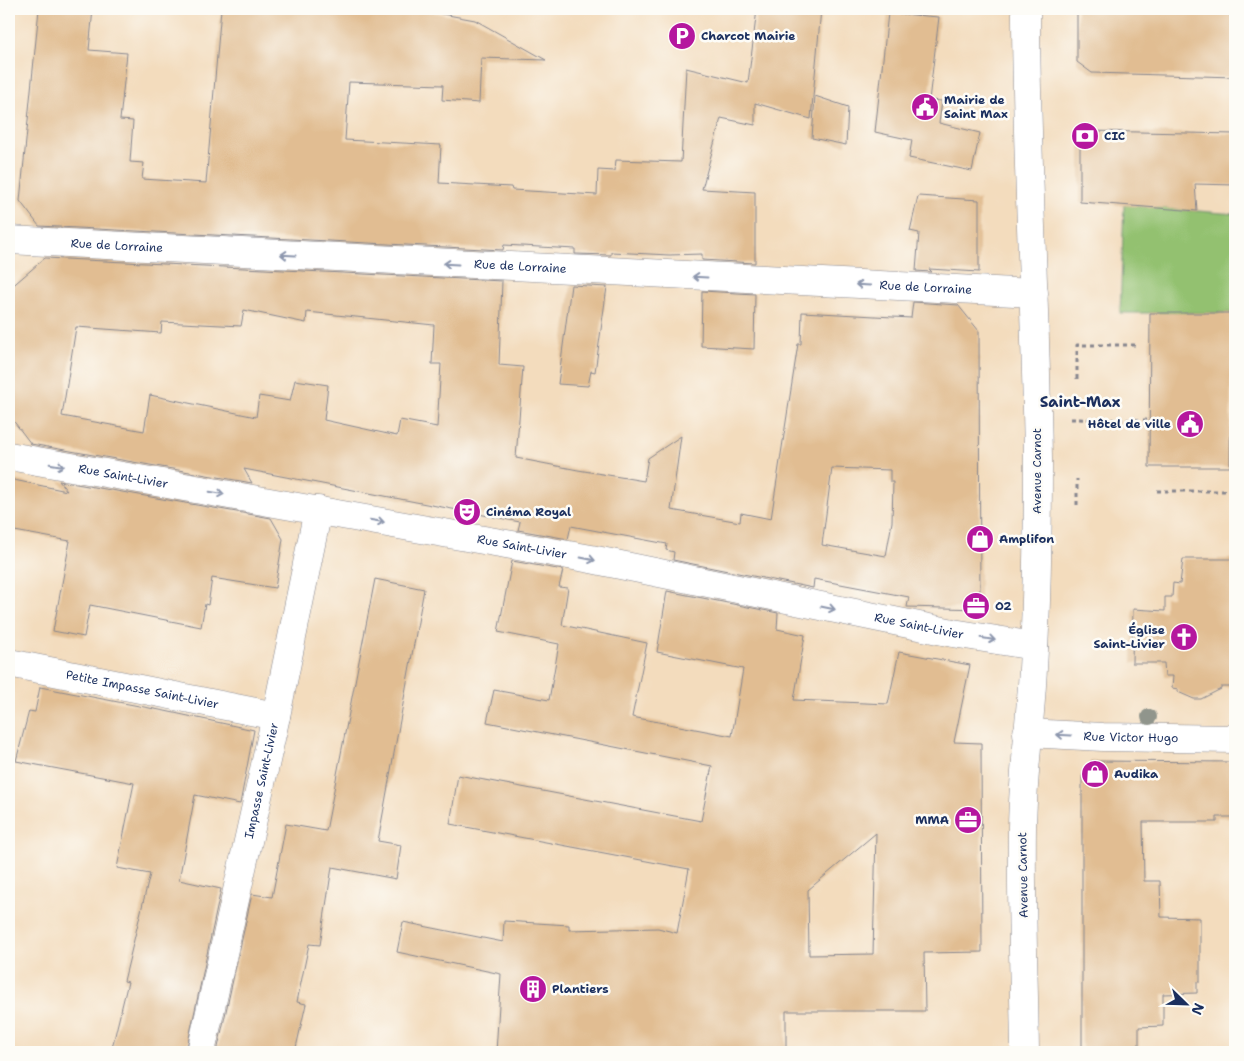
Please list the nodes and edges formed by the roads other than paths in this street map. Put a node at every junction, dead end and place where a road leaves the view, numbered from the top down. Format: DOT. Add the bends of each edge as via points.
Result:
graph roads {
  1 [pos="1026,9"];
  2 [pos="9,240"];
  3 [pos="1034,293"];
  4 [pos="9,456"];
  5 [pos="318,510"];
  6 [pos="1034,646"];
  7 [pos="9,663"];
  8 [pos="276,716"];
  9 [pos="1027,733"];
  10 [pos="1235,739"];
  11 [pos="201,1052"];
  12 [pos="1024,1052"];
  1 -- 3 [label="street, Avenue Carnot" via="1026,100"];
  3 -- 2 [label="street, Rue de Lorraine, one-way"];
  3 -- 6 [label="street, Avenue Carnot" via="1038,460"];
  4 -- 5 [label="street, Rue Saint-Livier, one-way"];
  5 -- 6 [label="street, Rue Saint-Livier, one-way" via="591,559 953,633"];
  5 -- 8 [label="street, Impasse Saint-Livier"];
  6 -- 9 [label="street, Avenue Carnot"];
  7 -- 8 [label="street, Petite Impasse Saint-Livier"];
  8 -- 11 [label="street, Impasse Saint-Livier"];
  10 -- 9 [label="street, Rue Victor Hugo, one-way"];
  9 -- 12 [label="street, Avenue Carnot" via="1022,827"];
}
